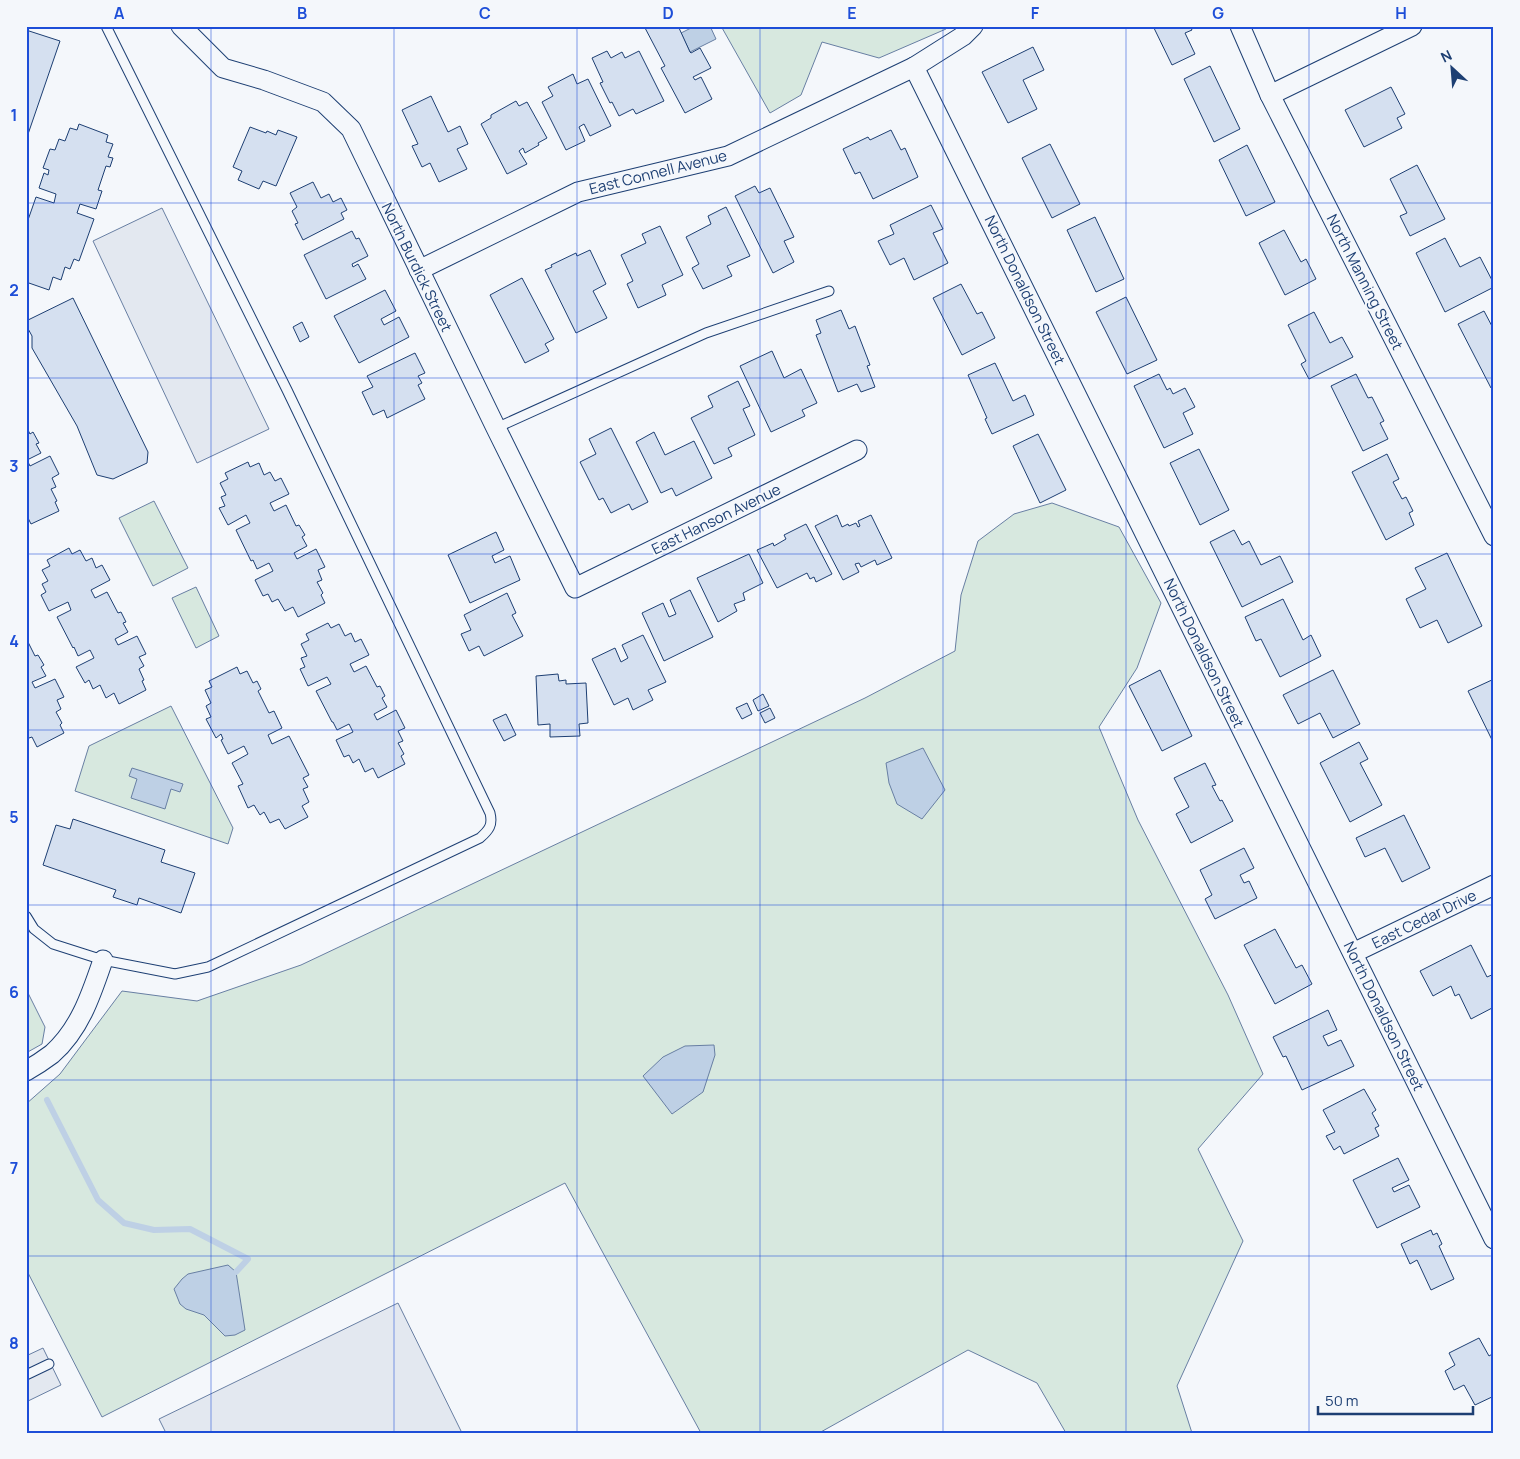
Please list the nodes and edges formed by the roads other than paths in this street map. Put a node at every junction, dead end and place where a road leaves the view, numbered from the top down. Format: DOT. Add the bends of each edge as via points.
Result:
graph roads {
  1 [pos="106,26"];
  2 [pos="181,26"];
  3 [pos="973,26"];
  4 [pos="1240,26"];
  5 [pos="1412,26"];
  6 [pos="914,67"];
  7 [pos="1270,95"];
  8 [pos="419,270"];
  9 [pos="829,291"];
  10 [pos="496,428"];
  11 [pos="857,450"];
  12 [pos="1494,536"];
  13 [pos="575,588"];
  14 [pos="1494,885"];
  15 [pos="26,916"];
  16 [pos="1353,953"];
  17 [pos="103,960"];
  18 [pos="26,1072"];
  19 [pos="1494,1239"];
  20 [pos="49,1364"];
  21 [pos="26,1374"];
  1 -- 17 [label="lane" via="279,373 492,819 480,838 208,967 175,974"];
  2 -- 8 [label="street, North Burdick Street" via="223,68 323,102 351,129"];
  3 -- 6 [label="street, East Connell Avenue" via="963,36"];
  4 -- 7 [label="street, North Manning Street"];
  5 -- 7 [label="street"];
  6 -- 8 [label="street, East Connell Avenue" via="728,156 578,192"];
  6 -- 16 [label="street, North Donaldson Street"];
  7 -- 12 [label="street, North Manning Street"];
  8 -- 10 [label="street, North Burdick Street"];
  9 -- 10 [label="lane" via="706,333"];
  10 -- 13 [label="street, North Burdick Street"];
  11 -- 13 [label="street, East Hanson Avenue"];
  14 -- 16 [label="street, East Cedar Drive"];
  15 -- 17 [label="lane" via="34,928 53,944"];
  16 -- 19 [label="street, North Donaldson Street"];
  17 -- 18 [label="street" via="74,1029 51,1054"];
  20 -- 21 [label="lane"];
}
